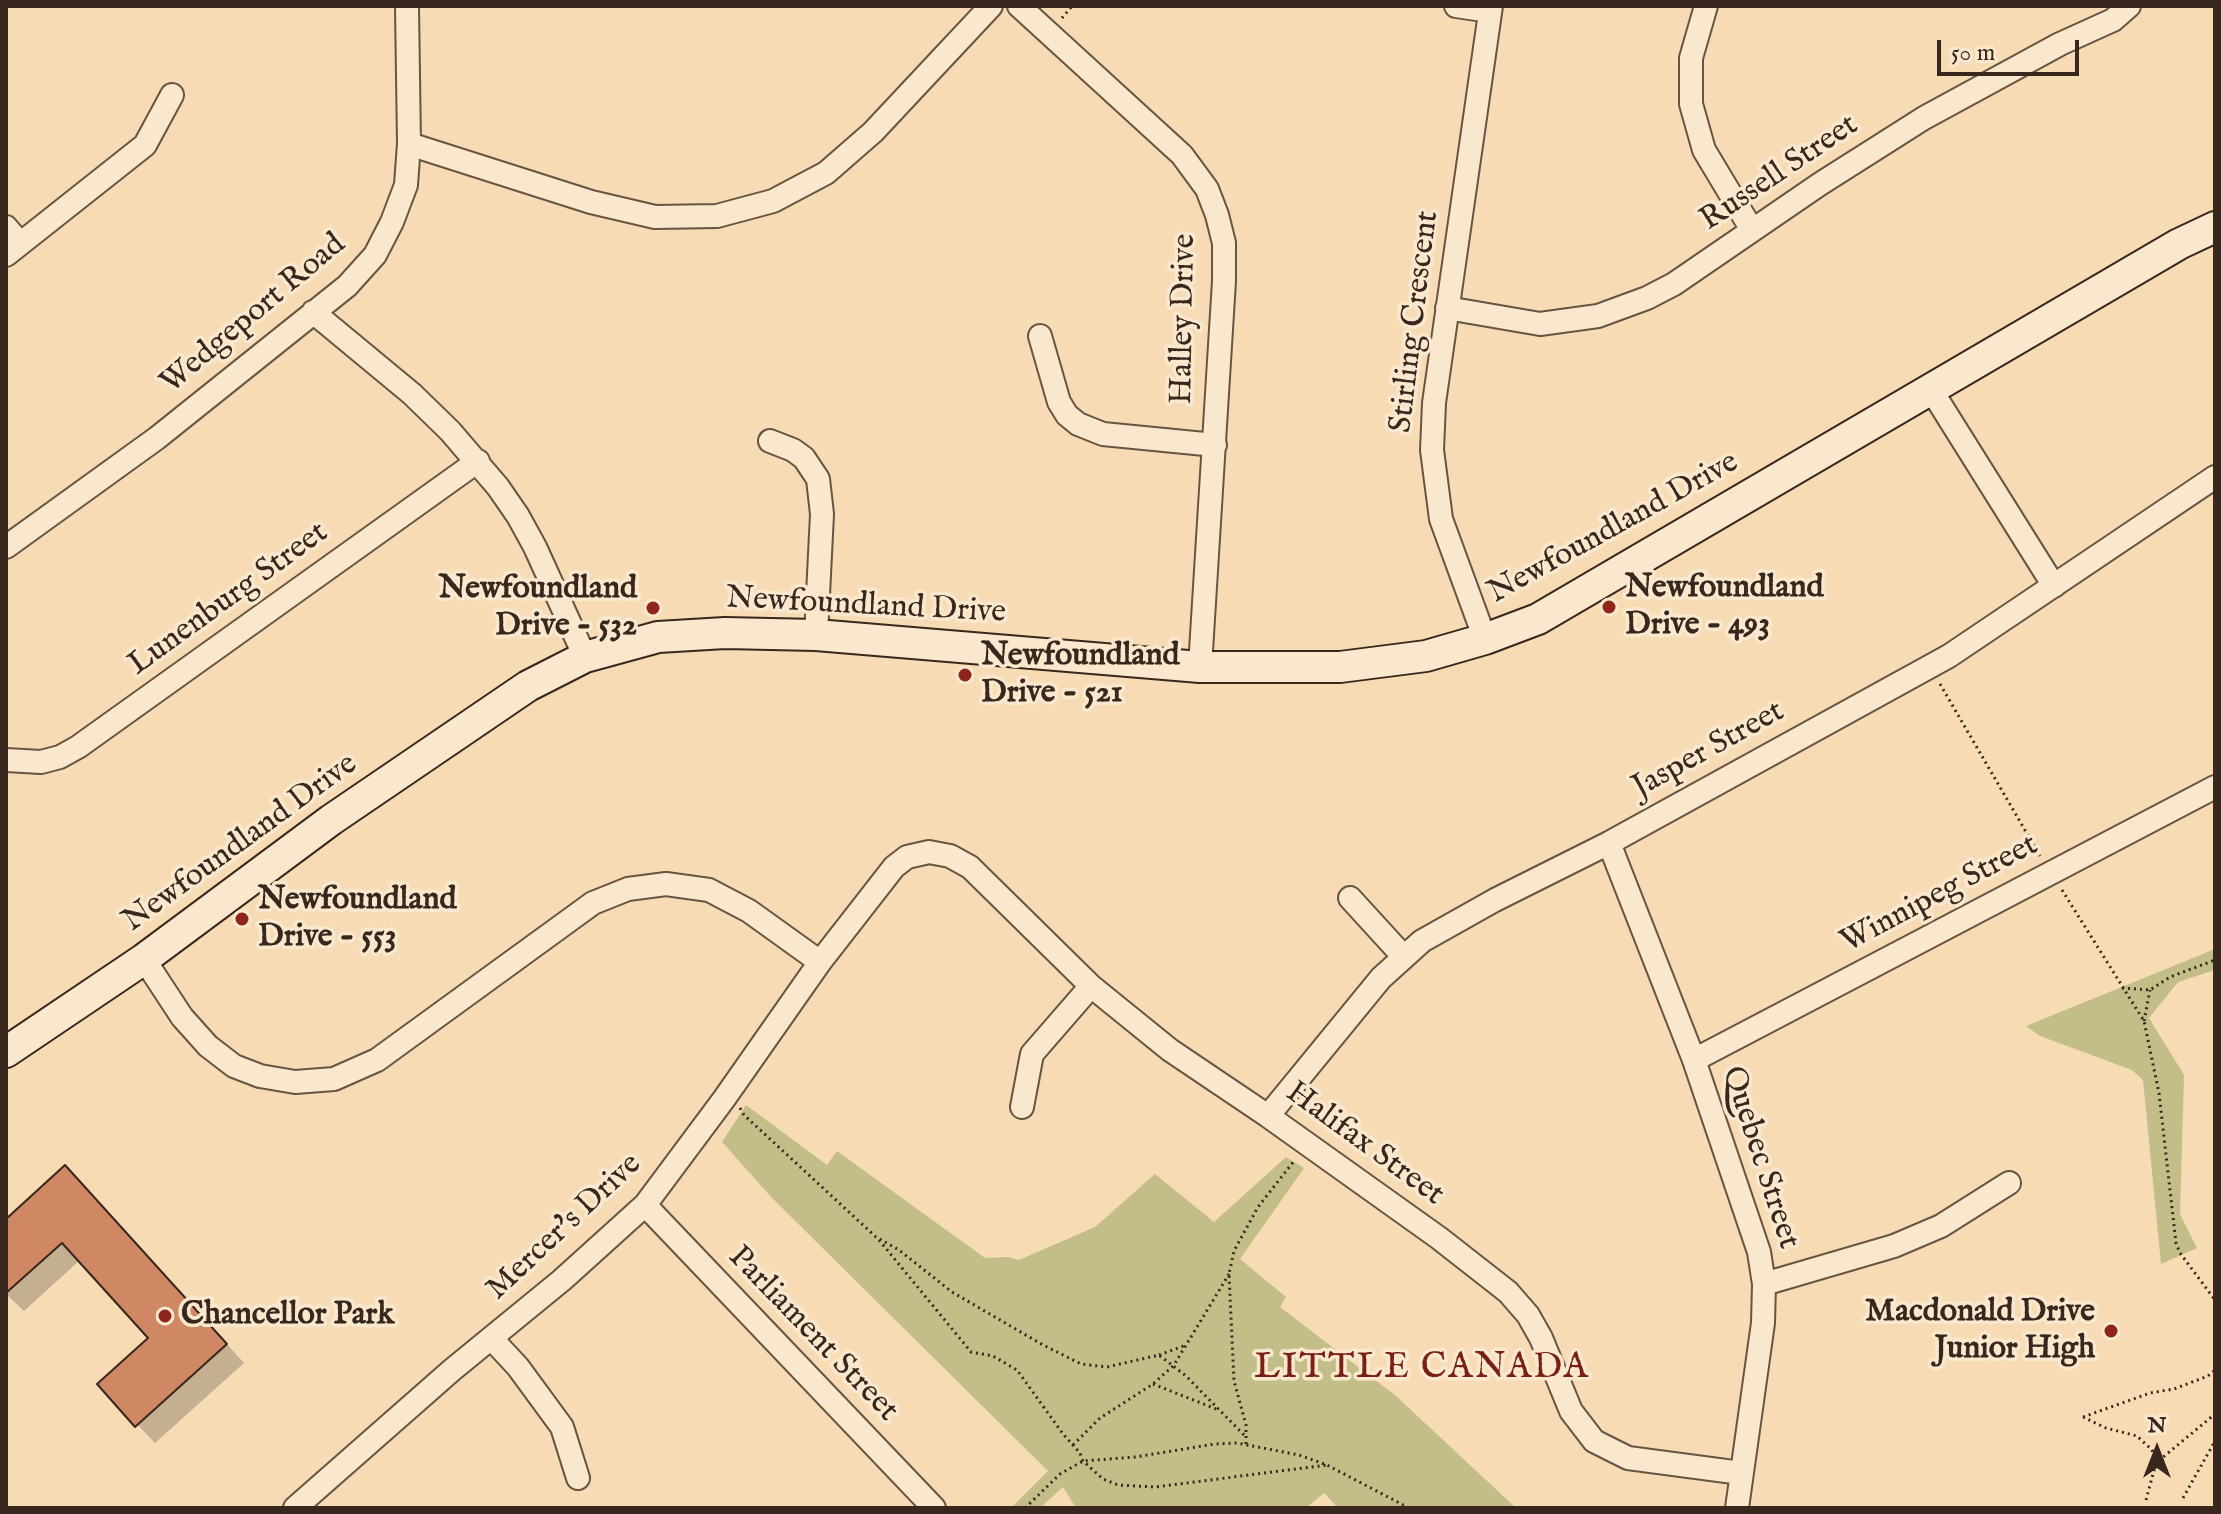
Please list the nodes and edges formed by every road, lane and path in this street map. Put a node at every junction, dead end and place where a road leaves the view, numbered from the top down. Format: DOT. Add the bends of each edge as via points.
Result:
graph roads {
  1 [pos="407,6"];
  2 [pos="991,6"];
  3 [pos="1019,6"];
  4 [pos="1072,6"];
  5 [pos="1456,6"];
  6 [pos="1706,6"];
  7 [pos="2129,6"];
  8 [pos="1490,8"];
  9 [pos="1062,18"];
  10 [pos="172,95"];
  11 [pos="409,144"];
  12 [pos="2215,227"];
  13 [pos="1752,230"];
  14 [pos="11,242"];
  15 [pos="1447,308"];
  16 [pos="313,312"];
  17 [pos="1040,336"];
  18 [pos="1930,388"];
  19 [pos="770,441"];
  20 [pos="1215,445"];
  21 [pos="478,461"];
  22 [pos="2215,477"];
  23 [pos="6,547"];
  24 [pos="2054,586"];
  25 [pos="816,635"];
  26 [pos="1485,639"];
  27 [pos="585,657"];
  28 [pos="1200,667"];
  29 [pos="1938,681"];
  30 [pos="6,760"];
  31 [pos="2215,787"];
  32 [pos="1609,843"];
  33 [pos="929,852"];
  34 [pos="2040,856"];
  35 [pos="2060,887"];
  36 [pos="1350,898"];
  37 [pos="1403,956"];
  38 [pos="144,959"];
  39 [pos="2215,960"];
  40 [pos="820,962"];
  41 [pos="1091,986"];
  42 [pos="2122,988"];
  43 [pos="2150,990"];
  44 [pos="2144,1021"];
  45 [pos="6,1052"];
  46 [pos="1694,1060"];
  47 [pos="1022,1107"];
  48 [pos="740,1108"];
  49 [pos="1268,1116"];
  50 [pos="1295,1159"];
  51 [pos="2009,1183"];
  52 [pos="645,1205"];
  53 [pos="876,1237"];
  54 [pos="1229,1274"];
  55 [pos="1764,1284"];
  56 [pos="2215,1300"];
  57 [pos="492,1339"];
  58 [pos="1186,1344"];
  59 [pos="1159,1355"];
  60 [pos="1174,1365"];
  61 [pos="2215,1370"];
  62 [pos="1153,1384"];
  63 [pos="1220,1410"];
  64 [pos="2215,1414"];
  65 [pos="1245,1436"];
  66 [pos="2215,1441"];
  67 [pos="1246,1444"];
  68 [pos="1073,1445"];
  69 [pos="1083,1461"];
  70 [pos="2156,1463"];
  71 [pos="1327,1465"];
  72 [pos="1741,1473"];
  73 [pos="578,1478"];
  74 [pos="2183,1498"];
  75 [pos="2146,1500"];
  76 [pos="920,1504"];
  77 [pos="295,1508"];
  78 [pos="1025,1508"];
  79 [pos="1409,1508"];
  80 [pos="1737,1508"];
  1 -- 11 [label="street, Wedgeport Road"];
  2 -- 11 [label="street" via="873,132 826,173 773,201 717,216 655,217 629,211"];
  3 -- 20 [label="street, Halley Drive" via="1182,155 1207,189 1224,243"];
  4 -- 9 [label="path"];
  5 -- 8 [label="street"];
  6 -- 13 [label="street" via="1691,58 1691,104 1704,150"];
  7 -- 13 [label="street, Russell Street" via="2113,20 1924,118"];
  8 -- 15 [label="street, Stirling Crescent"];
  10 -- 14 [label="street" via="145,145"];
  11 -- 16 [label="street, Wedgeport Road" via="406,185 375,255"];
  12 -- 18 [label="street, Newfoundland Drive"];
  13 -- 15 [label="street, Russell Street" via="1674,284 1598,316 1540,324"];
  15 -- 26 [label="street, Stirling Crescent" via="1434,403 1435,486 1441,519"];
  16 -- 21 [label="street" via="412,394"];
  16 -- 23 [label="street, Wedgeport Road" via="157,438"];
  17 -- 20 [label="street" via="1059,402 1078,424 1103,434"];
  18 -- 24 [label="street"];
  18 -- 26 [label="street, Newfoundland Drive" via="1625,570 1538,619"];
  19 -- 25 [label="street" via="804,458 818,479 822,514"];
  20 -- 28 [label="street, Halley Drive"];
  21 -- 27 [label="street" via="518,516"];
  21 -- 30 [label="street, Lunenburg Street" via="78,747 41,762"];
  22 -- 24 [label="street, Jasper Street"];
  24 -- 32 [label="street, Jasper Street" via="1949,656"];
  25 -- 27 [label="street, Newfoundland Drive" via="685,634 631,642"];
  25 -- 28 [label="street, Newfoundland Drive"];
  26 -- 28 [label="street, Newfoundland Drive" via="1426,656 1340,667"];
  27 -- 38 [label="street, Newfoundland Drive" via="528,686 397,775"];
  29 -- 34 [label="path"];
  31 -- 46 [label="street, Winnipeg Street"];
  32 -- 37 [label="street, Jasper Street" via="1495,900"];
  32 -- 46 [label="street, Quebec Street"];
  33 -- 40 [label="street, Mercer's Drive" via="907,857 894,867"];
  33 -- 41 [label="street, Halifax Street" via="970,867"];
  35 -- 42 [label="path"];
  36 -- 37 [label="street"];
  37 -- 49 [label="street, Jasper Street"];
  38 -- 40 [label="street" via="208,1046 234,1066 295,1082 334,1079 377,1060 593,903 628,889 666,884 709,890 749,911"];
  38 -- 45 [label="street, Newfoundland Drive"];
  39 -- 43 [label="path"];
  40 -- 52 [label="street, Mercer's Drive"];
  41 -- 47 [label="street" via="1032,1054"];
  41 -- 49 [label="street, Halifax Street" via="1170,1050"];
  42 -- 43 [label="path"];
  42 -- 44 [label="path"];
  43 -- 44 [label="path"];
  44 -- 56 [label="path" via="2159,1093 2176,1243"];
  46 -- 55 [label="street, Quebec Street" via="1750,1220"];
  48 -- 53 [label="path"];
  49 -- 72 [label="street, Halifax Street" via="1508,1292 1528,1315 1571,1411 1594,1441 1628,1458"];
  50 -- 54 [label="path" via="1258,1207 1234,1251"];
  51 -- 55 [label="street" via="1941,1226 1894,1246"];
  52 -- 57 [label="street, Mercer's Drive"];
  52 -- 76 [label="street, Parliament Street"];
  53 -- 59 [label="path" via="979,1309 1081,1364 1107,1367"];
  53 -- 68 [label="path" via="971,1352 993,1356 1017,1370"];
  54 -- 58 [label="path"];
  54 -- 65 [label="path" via="1234,1381"];
  55 -- 72 [label="street, Quebec Street"];
  57 -- 73 [label="street" via="562,1427"];
  57 -- 77 [label="street, Mercer's Drive"];
  58 -- 59 [label="path"];
  58 -- 60 [label="path"];
  59 -- 60 [label="path"];
  60 -- 62 [label="path"];
  60 -- 63 [label="path"];
  61 -- 70 [label="path" via="2174,1389 2083,1417 2137,1436 2152,1450"];
  62 -- 63 [label="path"];
  62 -- 68 [label="path" via="1100,1418"];
  63 -- 65 [label="path"];
  64 -- 70 [label="path"];
  65 -- 67 [label="path"];
  66 -- 74 [label="path"];
  67 -- 69 [label="path"];
  67 -- 71 [label="path"];
  68 -- 69 [label="path"];
  69 -- 71 [label="path" via="1103,1479 1136,1488"];
  69 -- 78 [label="path" via="1060,1474"];
  70 -- 75 [label="path"];
  71 -- 79 [label="path"];
  72 -- 80 [label="street, Quebec Street"];
}
